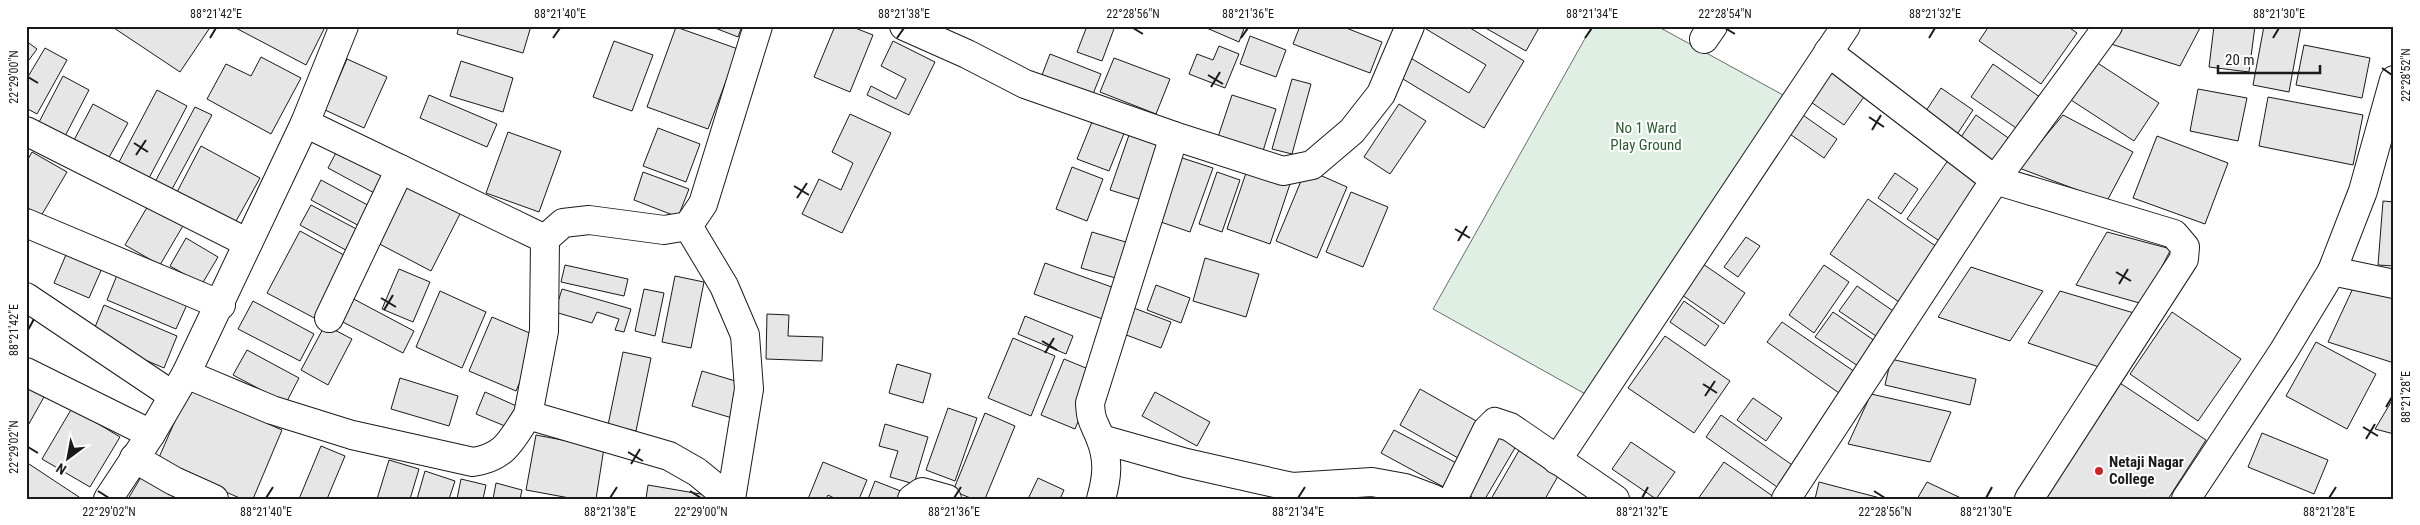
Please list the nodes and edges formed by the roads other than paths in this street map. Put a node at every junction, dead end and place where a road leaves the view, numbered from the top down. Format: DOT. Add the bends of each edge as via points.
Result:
graph roads {
  1 [pos="344,26"];
  2 [pos="758,26"];
  3 [pos="904,26"];
  4 [pos="1410,26"];
  5 [pos="1846,26"];
  6 [pos="2108,26"];
  7 [pos="948,35"];
  8 [pos="1828,52"];
  9 [pos="2394,80"];
  10 [pos="306,123"];
  11 [pos="26,131"];
  12 [pos="1174,136"];
  13 [pos="400,169"];
  14 [pos="1995,180"];
  15 [pos="26,223"];
  16 [pos="688,226"];
  17 [pos="545,239"];
  18 [pos="248,243"];
  19 [pos="2332,271"];
  20 [pos="2394,284"];
  21 [pos="26,297"];
  22 [pos="221,305"];
  23 [pos="329,318"];
  24 [pos="26,372"];
  25 [pos="179,385"];
  26 [pos="528,415"];
  27 [pos="151,434"];
  28 [pos="1101,439"];
  29 [pos="134,458"];
  30 [pos="1557,460"];
  31 [pos="108,499"];
  32 [pos="214,499"];
  33 [pos="730,499"];
  34 [pos="912,499"];
  35 [pos="947,499"];
  36 [pos="1101,499"];
  37 [pos="1434,499"];
  38 [pos="1453,499"];
  39 [pos="1615,499"];
  40 [pos="1786,499"];
  41 [pos="2029,499"];
  42 [pos="2186,499"];
  1 -- 10 [label="street"];
  2 -- 16 [label="street" via="703,204"];
  3 -- 7 [label="street"];
  4 -- 12 [label="street" via="1381,94 1352,131 1312,165 1283,171"];
  5 -- 8 [label="street"];
  6 -- 14 [label="street"];
  7 -- 12 [label="street" via="1025,84"];
  8 -- 14 [label="street"];
  8 -- 30 [label="street"];
  9 -- 19 [label="street" via="2363,191"];
  10 -- 13 [label="street"];
  10 -- 18 [label="street"];
  11 -- 18 [label="street"];
  12 -- 28 [label="street" via="1090,403 1090,420"];
  13 -- 17 [label="street"];
  13 -- 23 [label="street"];
  14 -- 40 [label="street"];
  14 -- 41 [label="street" via="2174,234 2185,247 2184,259"];
  15 -- 22 [label="street"];
  16 -- 17 [label="street" via="664,230 589,220 563,223"];
  16 -- 33 [label="street" via="724,286 745,335 749,389"];
  17 -- 26 [label="street" via="544,331"];
  18 -- 22 [label="street"];
  19 -- 20 [label="street"];
  19 -- 42 [label="street"];
  21 -- 25 [label="street"];
  22 -- 25 [label="street"];
  24 -- 27 [label="street"];
  25 -- 26 [label="street" via="352,435 473,462 491,459 503,450"];
  25 -- 27 [label="street"];
  26 -- 33 [label="street" via="669,456 697,472"];
  27 -- 29 [label="street"];
  28 -- 36 [label="street" via="1107,477"];
  28 -- 37 [label="street" via="1186,463 1292,487 1372,482 1405,488"];
  29 -- 31 [label="street"];
  29 -- 32 [label="street"];
  30 -- 38 [label="street" via="1510,427 1495,422 1487,430"];
  30 -- 39 [label="street"];
  34 -- 35 [label="street" via="922,492"];
}
